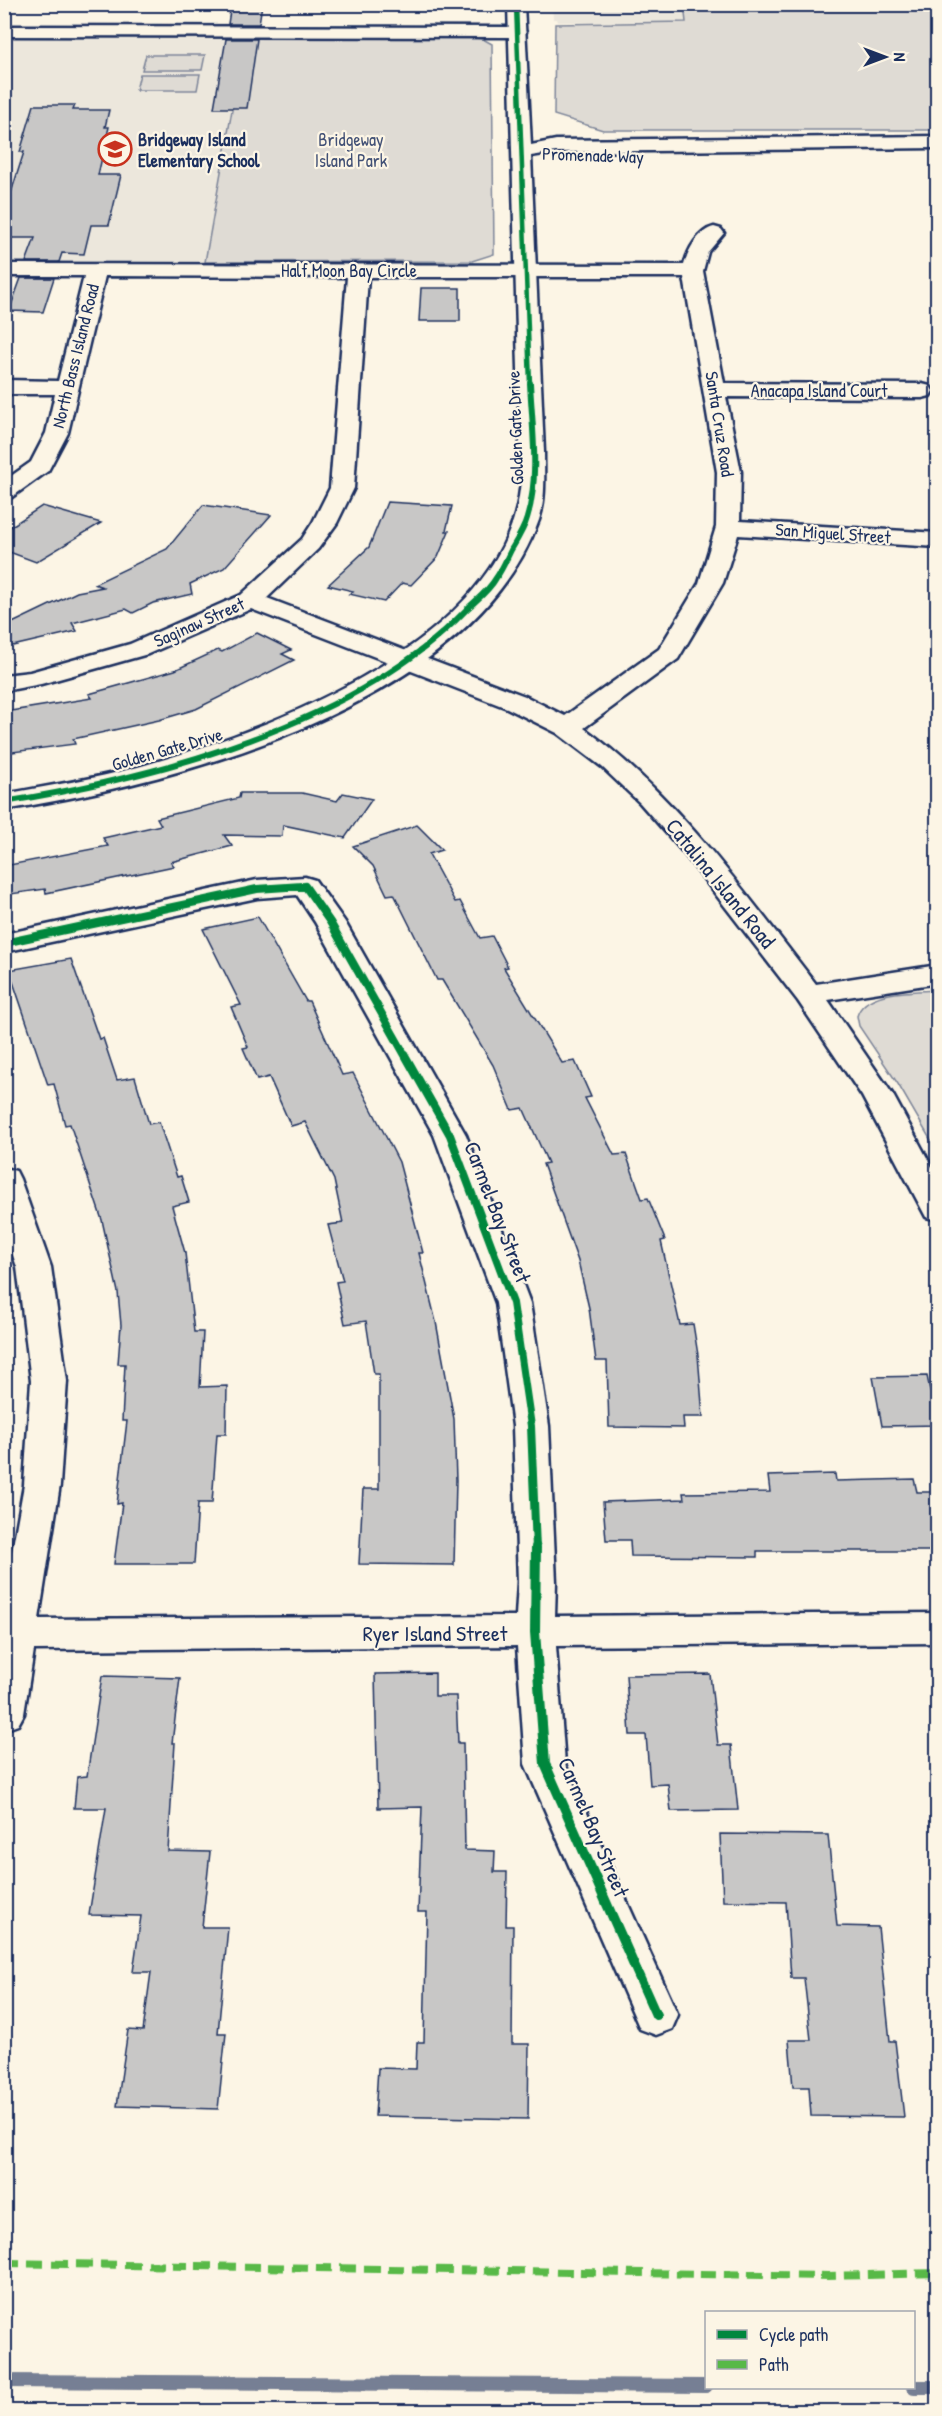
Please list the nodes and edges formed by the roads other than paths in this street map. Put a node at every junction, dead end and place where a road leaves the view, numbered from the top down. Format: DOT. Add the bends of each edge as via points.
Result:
graph roads {
  1 [pos="516,4"];
  2 [pos="115,13"];
  3 [pos="373,13"];
  4 [pos="4,31"];
  5 [pos="110,31"];
  6 [pos="372,31"];
  7 [pos="517,32"];
  8 [pos="938,142"];
  9 [pos="522,152"];
  10 [pos="938,157"];
  11 [pos="714,233"];
  12 [pos="4,270"];
  13 [pos="96,270"];
  14 [pos="358,270"];
  15 [pos="526,270"];
  16 [pos="693,271"];
  17 [pos="4,387"];
  18 [pos="66,388"];
  19 [pos="716,390"];
  20 [pos="922,391"];
  21 [pos="4,492"];
  22 [pos="728,526"];
  23 [pos="938,540"];
  24 [pos="250,600"];
  25 [pos="408,659"];
  26 [pos="4,683"];
  27 [pos="566,727"];
  28 [pos="4,802"];
  29 [pos="4,943"];
  30 [pos="938,974"];
  31 [pos="809,995"];
  32 [pos="4,1179"];
  33 [pos="938,1209"];
  34 [pos="938,1628"];
  35 [pos="535,1632"];
  36 [pos="12,1635"];
  37 [pos="4,1714"];
  38 [pos="656,2015"];
  1 -- 7 [label="street, Golden Gate Drive"];
  2 -- 5 [label="street"];
  3 -- 6 [label="street"];
  4 -- 5 [label="street"];
  5 -- 6 [label="street"];
  6 -- 7 [label="street"];
  7 -- 9 [label="street, Golden Gate Drive"];
  8 -- 9 [label="street, Promenade Way" via="556,146"];
  9 -- 10 [label="street, Promenade Way" via="561,157"];
  9 -- 15 [label="street, Golden Gate Drive"];
  11 -- 16 [label="street" via="698,251"];
  12 -- 13 [label="street, Half Moon Bay Circle"];
  13 -- 14 [label="street, Half Moon Bay Circle"];
  13 -- 18 [label="street, North Bass Island Road"];
  14 -- 15 [label="street, Half Moon Bay Circle"];
  14 -- 24 [label="street, Saginaw Street" via="342,488 310,544"];
  15 -- 16 [label="street, Half Moon Bay Circle"];
  15 -- 25 [label="street, Golden Gate Drive" via="533,452 527,520 517,544 488,588 463,616"];
  16 -- 19 [label="street, Santa Cruz Road"];
  17 -- 18 [label="street"];
  18 -- 21 [label="street, North Bass Island Road" via="57,433 40,466"];
  19 -- 20 [label="street, Anacapa Island Court"];
  19 -- 22 [label="street, Santa Cruz Road" via="729,472"];
  22 -- 23 [label="street, San Miguel Street"];
  22 -- 27 [label="street, Santa Cruz Road" via="711,583 669,654"];
  24 -- 25 [label="street, Catalina Island Road"];
  24 -- 26 [label="street, Saginaw Street" via="139,649"];
  25 -- 27 [label="street, Catalina Island Road" via="516,702"];
  25 -- 28 [label="street, Golden Gate Drive" via="327,707 218,752 142,774"];
  27 -- 31 [label="street, Catalina Island Road" via="612,761 650,797"];
  29 -- 35 [label="street, Carmel Bay Street" via="257,890 305,886 330,922 450,1135 513,1303 531,1426"];
  30 -- 31 [label="street"];
  31 -- 33 [label="street, Catalina Island Road" via="877,1095"];
  32 -- 36 [label="street" via="34,1267 49,1381 42,1485"];
  34 -- 35 [label="street, Ryer Island Street"];
  35 -- 36 [label="street, Ryer Island Street"];
  35 -- 38 [label="street, Carmel Bay Street" via="545,1764"];
  36 -- 37 [label="street"];
}
